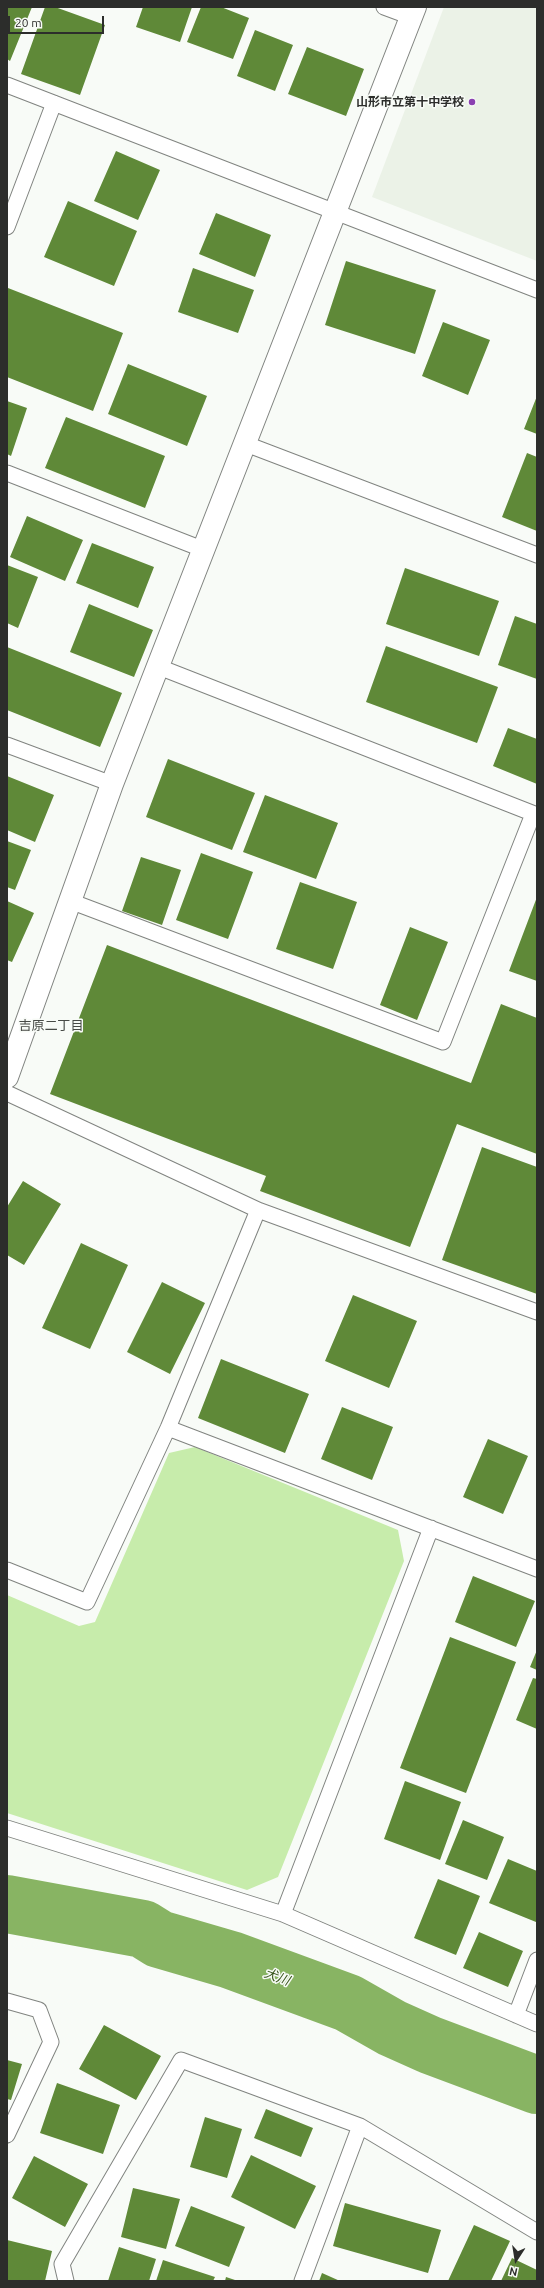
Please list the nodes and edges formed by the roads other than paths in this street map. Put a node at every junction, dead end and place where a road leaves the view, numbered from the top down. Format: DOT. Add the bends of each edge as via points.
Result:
graph roads {
  1 [pos="384,7"];
  2 [pos="413,12"];
  3 [pos="7,85"];
  4 [pos="54,103"];
  5 [pos="337,212"];
  6 [pos="7,227"];
  7 [pos="537,290"];
  8 [pos="246,444"];
  9 [pos="7,473"];
  10 [pos="202,549"];
  11 [pos="537,555"];
  12 [pos="159,667"];
  13 [pos="7,744"];
  14 [pos="112,784"];
  15 [pos="535,815"];
  16 [pos="70,901"];
  17 [pos="7,1077"];
  18 [pos="7,1093"];
  19 [pos="258,1210"];
  20 [pos="537,1312"];
  21 [pos="168,1428"];
  22 [pos="431,1528"];
  23 [pos="537,1568"];
  24 [pos="7,1570"];
  25 [pos="7,1828"];
  26 [pos="283,1914"];
  27 [pos="537,1960"];
  28 [pos="7,2001"];
  29 [pos="516,2015"];
  30 [pos="537,2024"];
  31 [pos="360,2126"];
  32 [pos="7,2135"];
  33 [pos="537,2232"];
  34 [pos="66,2281"];
  35 [pos="302,2281"];
  1 -- 2 [label="lane"];
  2 -- 5 [label="street"];
  3 -- 4 [label="lane"];
  4 -- 5 [label="lane"];
  4 -- 6 [label="lane"];
  5 -- 7 [label="lane"];
  5 -- 8 [label="street"];
  8 -- 10 [label="street"];
  8 -- 11 [label="lane"];
  9 -- 10 [label="lane"];
  10 -- 12 [label="street"];
  12 -- 14 [label="street"];
  12 -- 15 [label="lane"];
  13 -- 14 [label="lane"];
  14 -- 16 [label="street"];
  15 -- 16 [label="lane" via="444,1042"];
  16 -- 17 [label="street"];
  18 -- 19 [label="lane"];
  19 -- 20 [label="lane"];
  19 -- 21 [label="lane"];
  21 -- 22 [label="lane"];
  21 -- 24 [label="lane" via="87,1602"];
  22 -- 23 [label="lane"];
  22 -- 26 [label="lane"];
  25 -- 26 [label="lane"];
  26 -- 29 [label="lane"];
  27 -- 29 [label="lane"];
  28 -- 32 [label="lane" via="39,2010 51,2042"];
  29 -- 30 [label="lane"];
  31 -- 33 [label="lane"];
  31 -- 34 [label="lane" via="181,2060 62,2264"];
  31 -- 35 [label="lane"];
}
